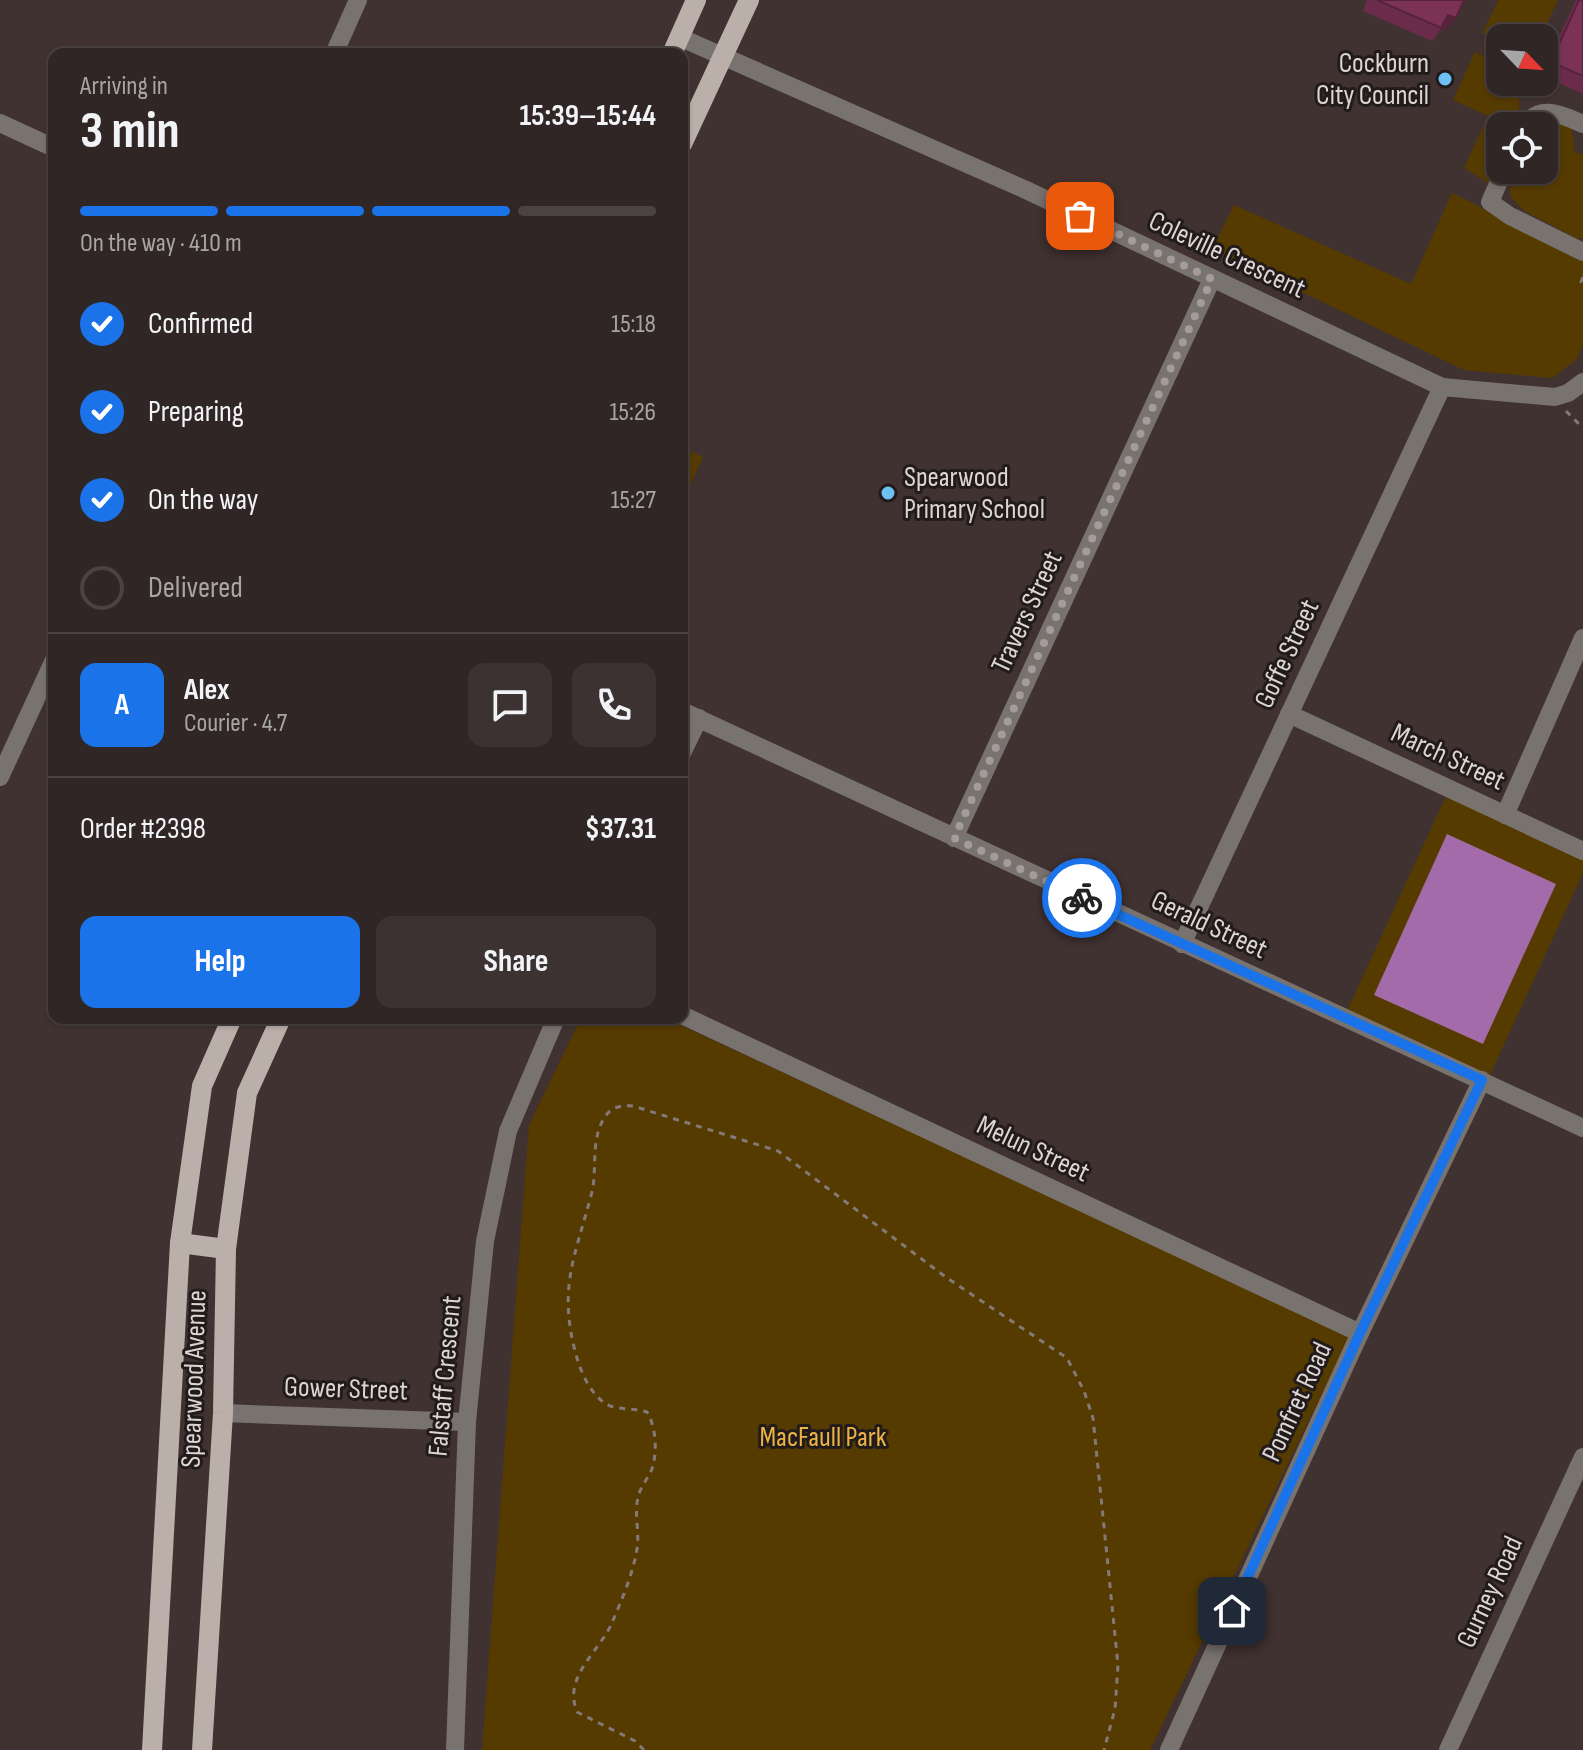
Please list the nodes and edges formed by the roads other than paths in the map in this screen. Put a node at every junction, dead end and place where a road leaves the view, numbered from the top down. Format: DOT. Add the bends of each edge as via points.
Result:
graph roads {
  1 [pos="358,0"];
  2 [pos="696,0"];
  3 [pos="749,0"];
  4 [pos="676,46"];
  5 [pos="337,48"];
  6 [pos="688,49"];
  7 [pos="723,57"];
  8 [pos="1558,115"];
  9 [pos="0,123"];
  10 [pos="1583,124"];
  11 [pos="688,131"];
  12 [pos="48,145"];
  13 [pos="1498,184"];
  14 [pos="1583,252"];
  15 [pos="1212,279"];
  16 [pos="1582,386"];
  17 [pos="1442,387"];
  18 [pos="1583,638"];
  19 [pos="48,673"];
  20 [pos="1289,714"];
  21 [pos="690,715"];
  22 [pos="0,777"];
  23 [pos="1505,815"];
  24 [pos="954,838"];
  25 [pos="1583,851"];
  26 [pos="1182,944"];
  27 [pos="688,1018"];
  28 [pos="229,1024"];
  29 [pos="278,1024"];
  30 [pos="553,1024"];
  31 [pos="1482,1080"];
  32 [pos="1583,1128"];
  33 [pos="180,1243"];
  34 [pos="226,1249"];
  35 [pos="1360,1333"];
  36 [pos="223,1413"];
  37 [pos="467,1422"];
  38 [pos="1583,1457"];
  39 [pos="152,1750"];
  40 [pos="202,1750"];
  41 [pos="455,1750"];
  42 [pos="1169,1750"];
  43 [pos="1448,1750"];
  1 -- 5 [label="street"];
  2 -- 4 [label="main road"];
  3 -- 7 [label="main road"];
  6 -- 7 [label="street, Coleville Crescent"];
  7 -- 11 [label="main road"];
  7 -- 15 [label="street, Coleville Crescent" via="1024,189"];
  8 -- 10 [label="street"];
  9 -- 12 [label="street"];
  13 -- 14 [label="street" via="1490,202"];
  15 -- 17 [label="street, Coleville Crescent"];
  15 -- 24 [label="street, Travers Street"];
  16 -- 17 [label="street, Coleville Crescent" via="1555,397"];
  17 -- 20 [label="street, Goffe Street"];
  18 -- 23 [label="street"];
  19 -- 22 [label="street"];
  20 -- 23 [label="street, March Street"];
  20 -- 26 [label="street, Goffe Street"];
  21 -- 24 [label="street, Gerald Street"];
  23 -- 25 [label="street, March Street"];
  24 -- 26 [label="street, Gerald Street"];
  26 -- 31 [label="street, Gerald Street"];
  27 -- 35 [label="street, Melun Street"];
  28 -- 33 [label="main road, Spearwood Avenue" via="202,1086"];
  29 -- 34 [label="main road, Spearwood Avenue" via="247,1093"];
  30 -- 37 [label="street, Falstaff Crescent" via="508,1131 495,1185"];
  31 -- 32 [label="street, Gerald Street"];
  31 -- 35 [label="street, Pomfret Road"];
  33 -- 34 [label="main road"];
  33 -- 39 [label="main road, Spearwood Avenue"];
  34 -- 36 [label="main road, Spearwood Avenue"];
  35 -- 42 [label="street, Pomfret Road"];
  36 -- 37 [label="street, Gower Street"];
  36 -- 40 [label="main road, Spearwood Avenue"];
  37 -- 41 [label="street, Falstaff Crescent"];
  38 -- 43 [label="street, Gurney Road"];
}
